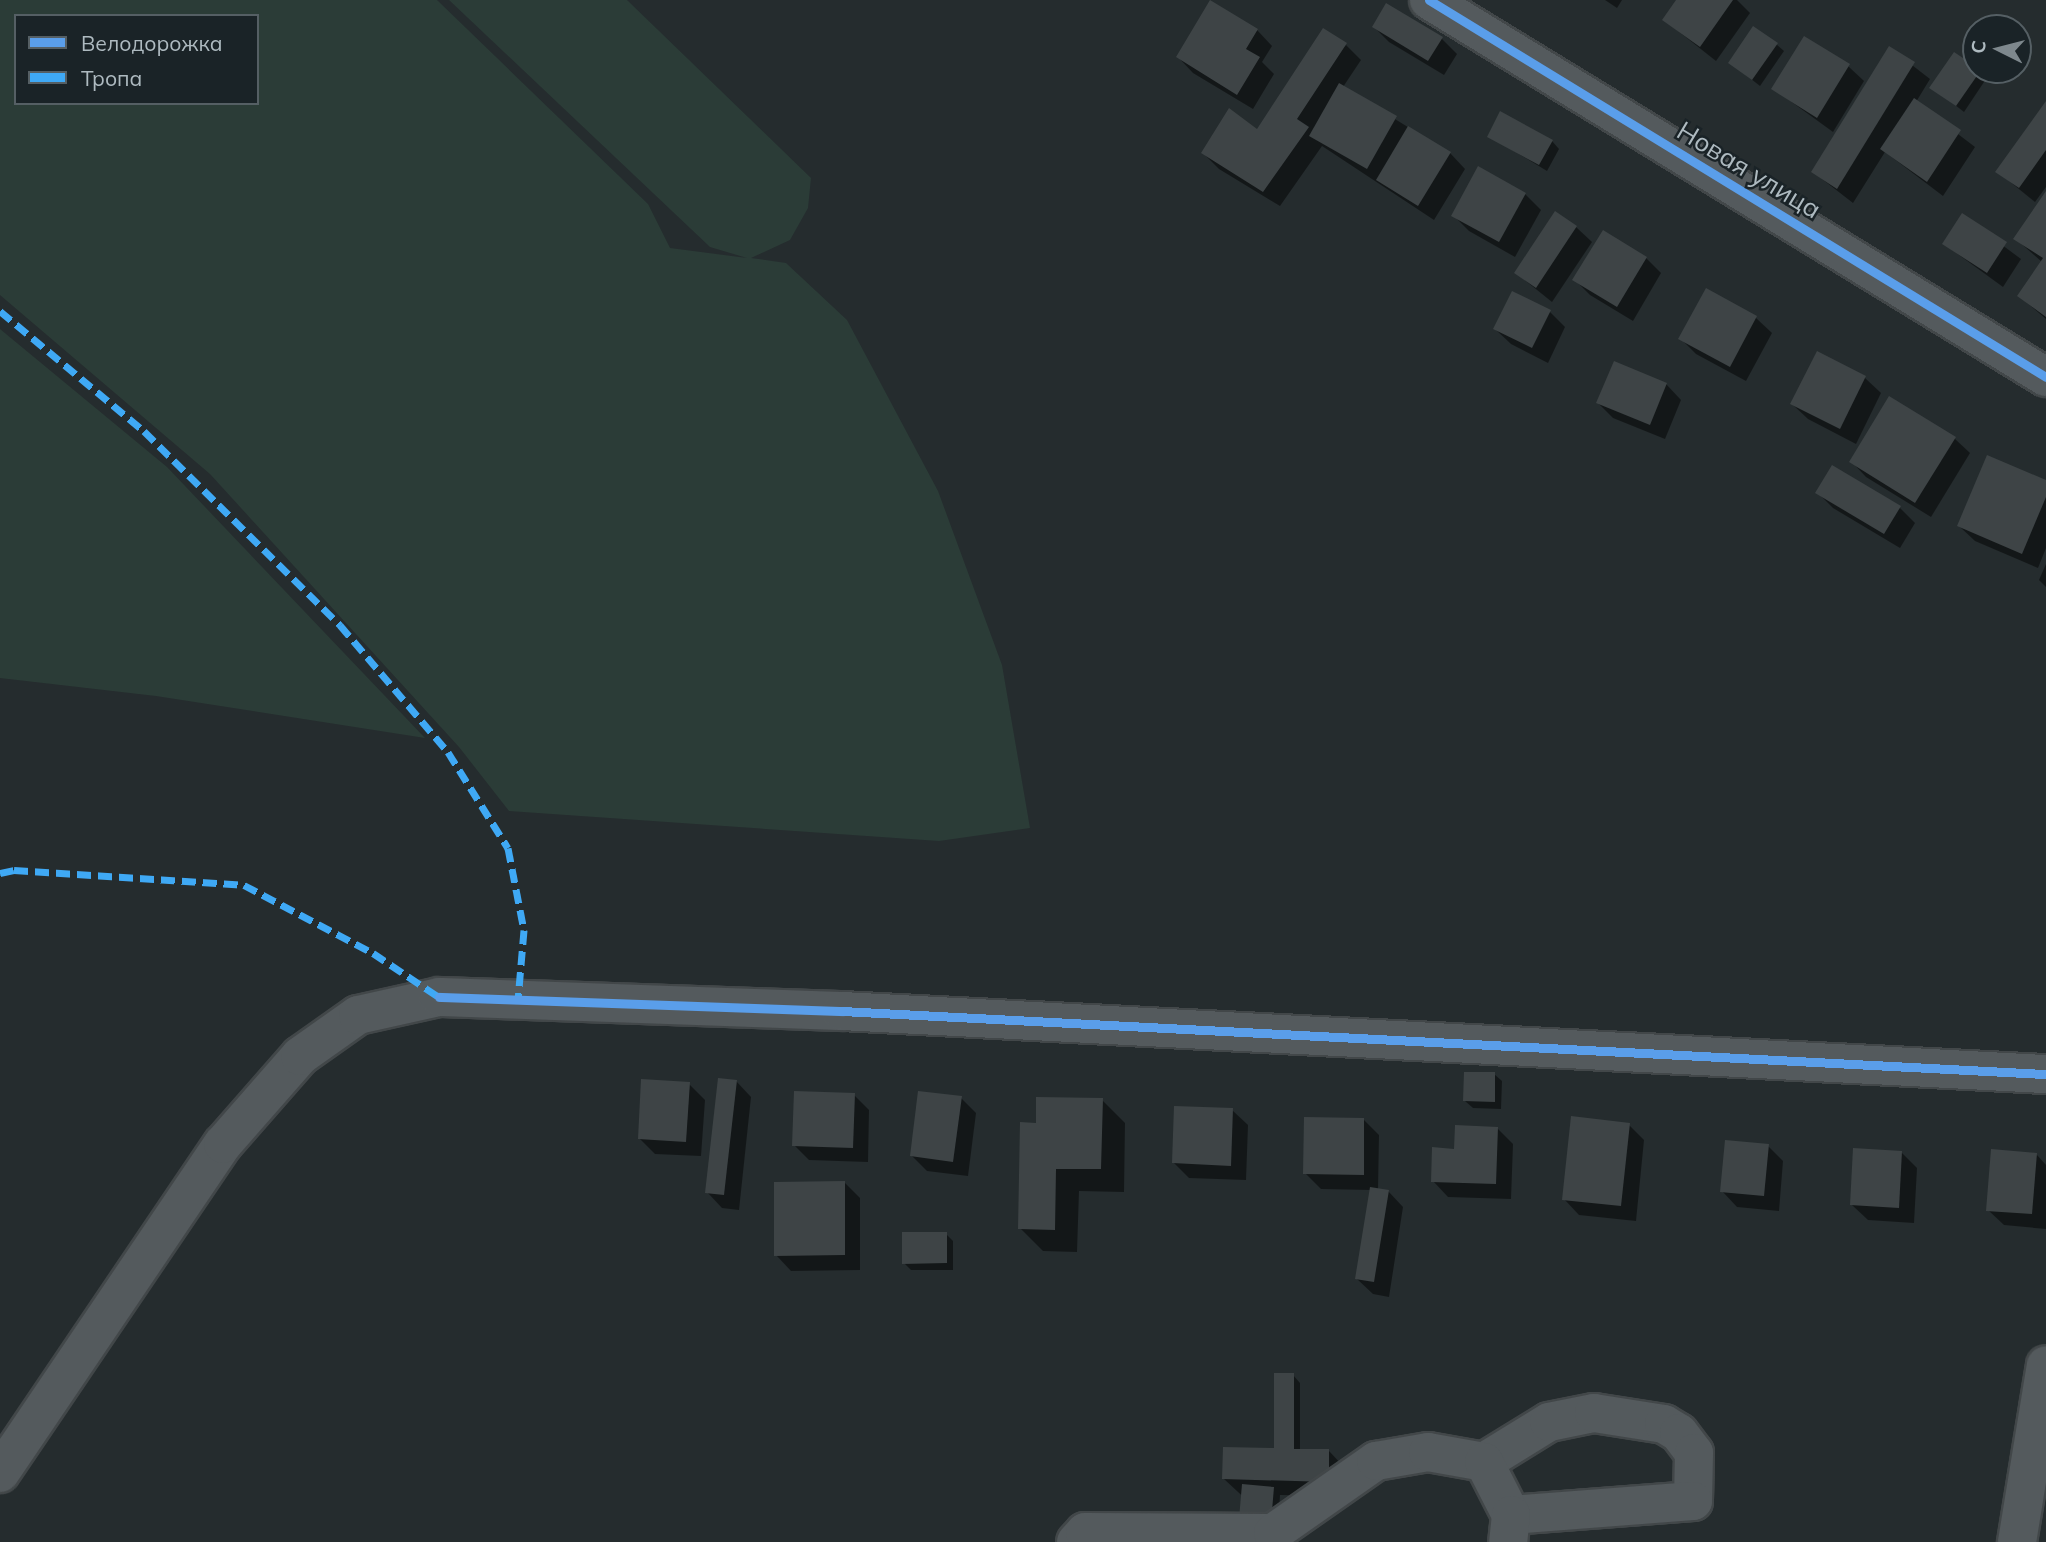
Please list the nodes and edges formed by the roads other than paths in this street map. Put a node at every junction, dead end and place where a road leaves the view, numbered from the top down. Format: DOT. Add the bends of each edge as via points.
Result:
graph roads {
  1 [pos="1429,0"];
  2 [pos="2046,377"];
  3 [pos="2046,1074"];
  4 [pos="2046,1364"];
  5 [pos="1484,1462"];
  6 [pos="0,1473"];
  7 [pos="1510,1528"];
  8 [pos="1076,1542"];
  9 [pos="2017,1542"];
  1 -- 2 [label="street, Новая улица"];
  3 -- 6 [label="street" via="842,1011 439,997 358,1015 300,1056 223,1144"];
  4 -- 9 [label="street"];
  5 -- 7 [label="street"];
  5 -- 7 [label="street" via="1549,1422 1594,1413 1664,1424 1679,1433 1694,1454 1692,1502"];
  5 -- 8 [label="street" via="1428,1452 1376,1461 1273,1533 1086,1532"];
}
